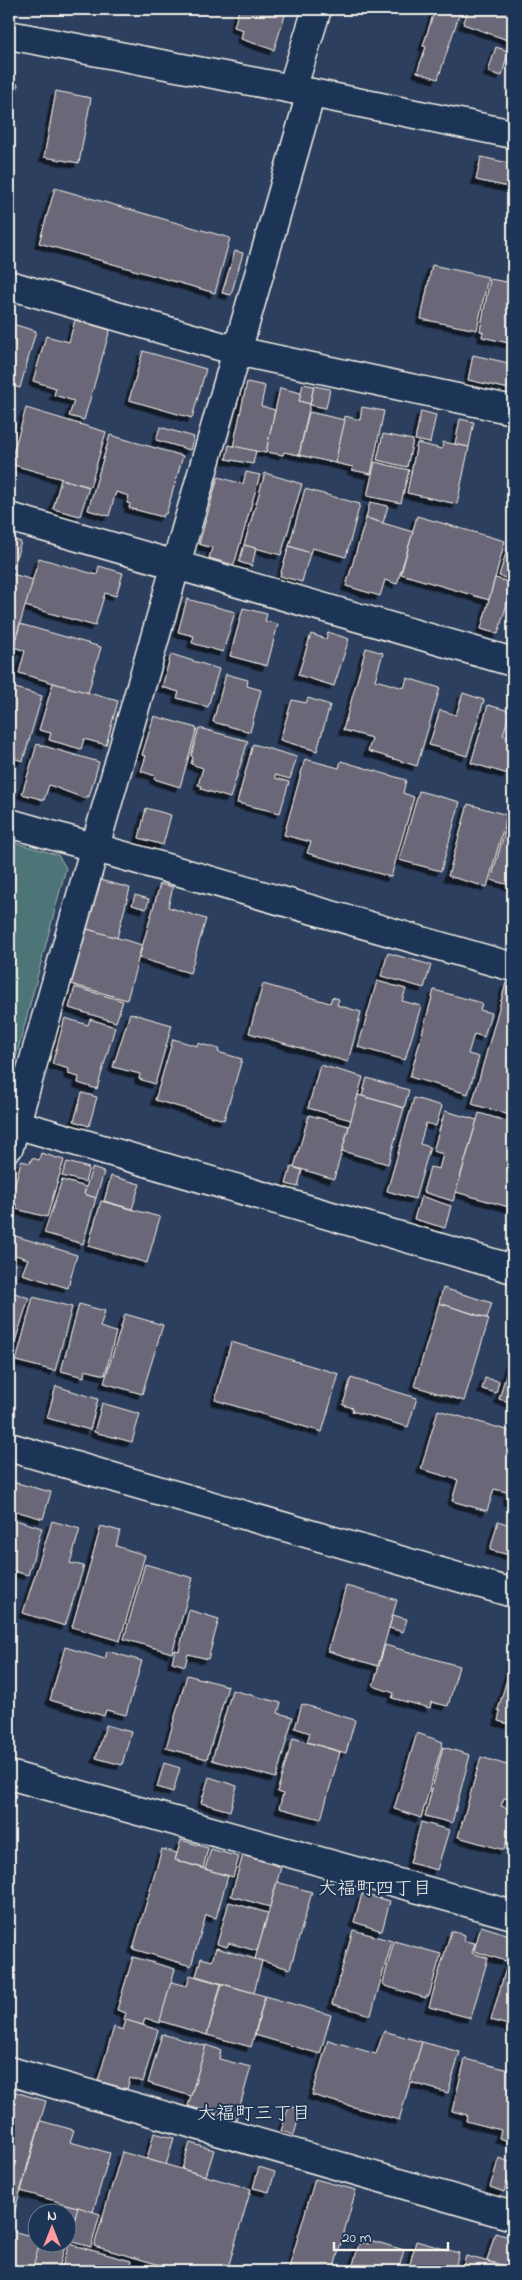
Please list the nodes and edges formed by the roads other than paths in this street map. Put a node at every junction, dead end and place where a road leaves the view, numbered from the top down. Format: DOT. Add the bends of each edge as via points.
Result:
graph roads {
  1 [pos="317,9"];
  2 [pos="9,35"];
  3 [pos="301,91"];
  4 [pos="513,134"];
  5 [pos="9,285"];
  6 [pos="237,351"];
  7 [pos="513,410"];
  8 [pos="9,517"];
  9 [pos="175,565"];
  10 [pos="513,662"];
  11 [pos="9,823"];
  12 [pos="94,848"];
  13 [pos="513,967"];
  14 [pos="11,1131"];
  15 [pos="513,1269"];
  16 [pos="9,1447"];
  17 [pos="513,1592"];
  18 [pos="9,1775"];
  19 [pos="513,1916"];
  20 [pos="9,2071"];
  21 [pos="513,2216"];
  1 -- 3 [label="street"];
  2 -- 3 [label="street"];
  3 -- 4 [label="street"];
  3 -- 6 [label="street"];
  5 -- 6 [label="street"];
  6 -- 7 [label="street"];
  6 -- 9 [label="street"];
  8 -- 9 [label="street"];
  9 -- 10 [label="street"];
  9 -- 12 [label="street"];
  11 -- 12 [label="street"];
  12 -- 13 [label="street"];
  12 -- 14 [label="street"];
  14 -- 15 [label="street"];
  16 -- 17 [label="street"];
  18 -- 19 [label="street"];
  20 -- 21 [label="street"];
}
